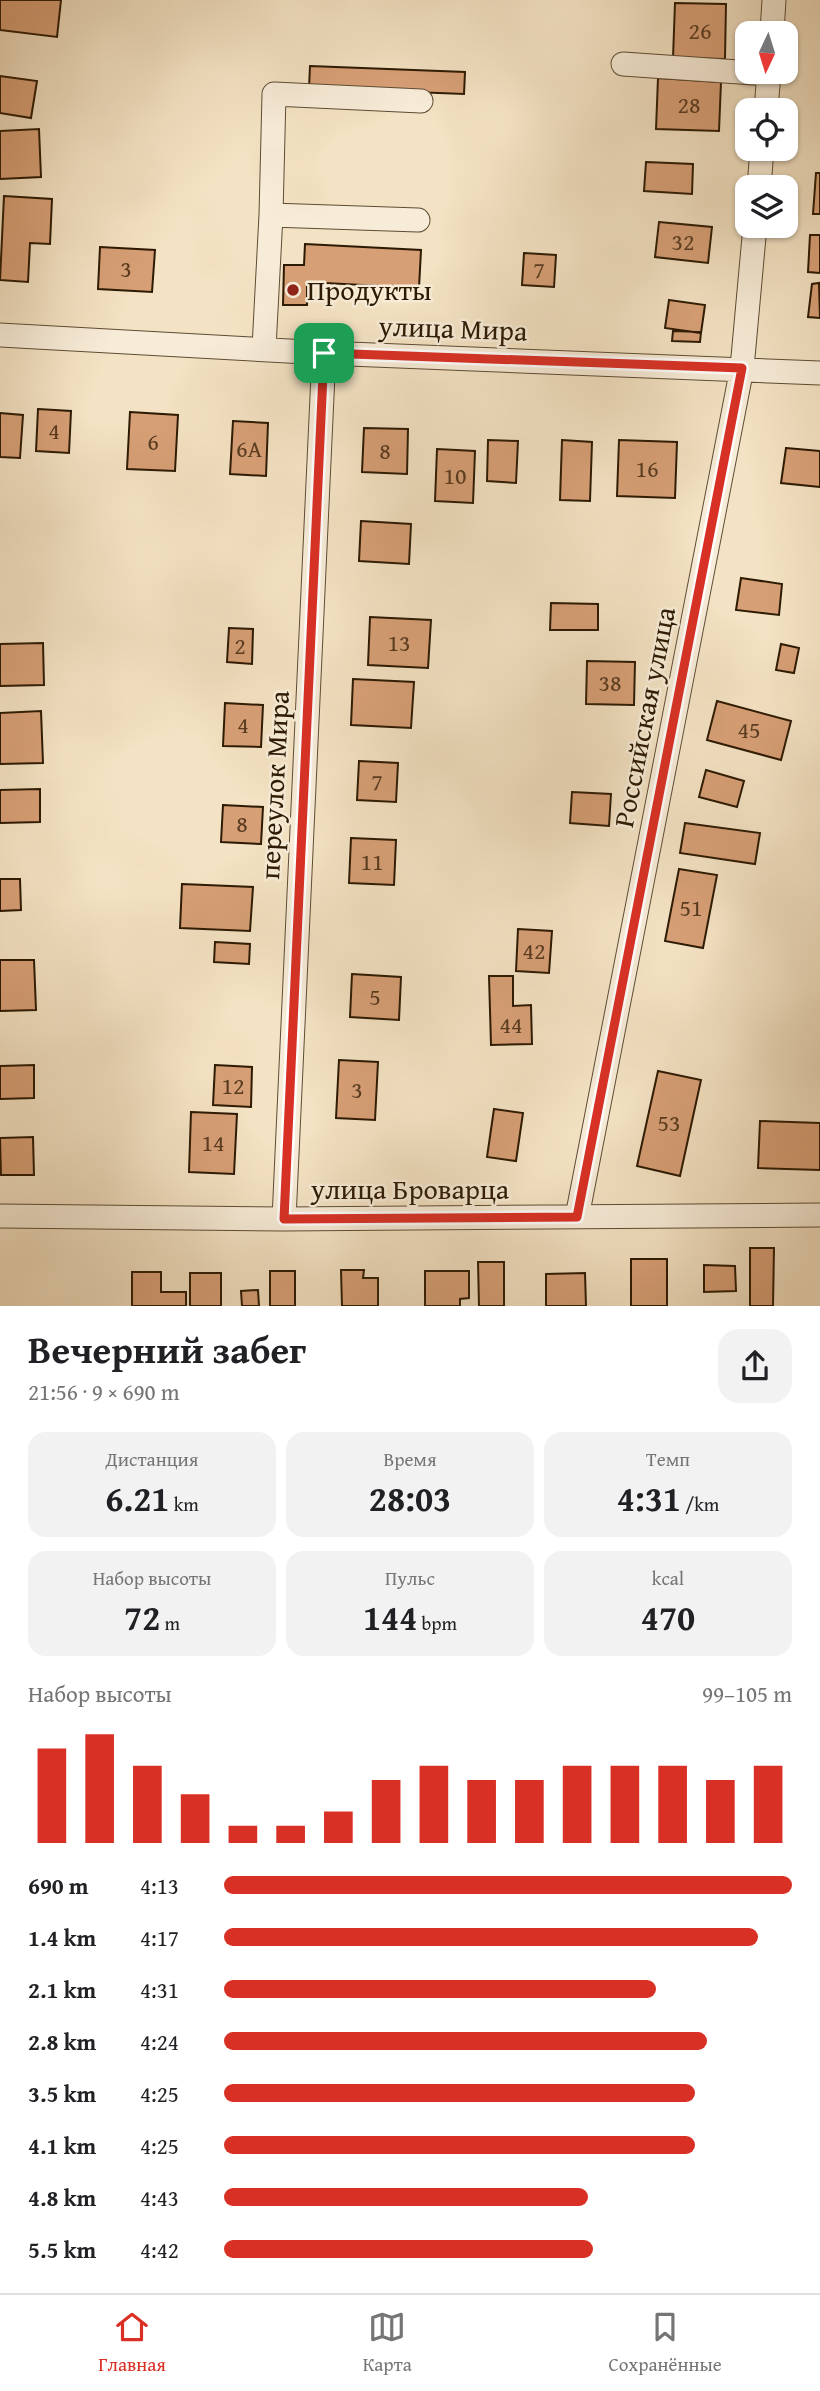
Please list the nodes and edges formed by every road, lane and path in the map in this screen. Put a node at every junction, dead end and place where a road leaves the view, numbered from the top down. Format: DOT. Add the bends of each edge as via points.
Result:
graph roads {
  1 [pos="774,0"];
  2 [pos="773,21"];
  3 [pos="623,64"];
  4 [pos="735,71"];
  5 [pos="421,101"];
  6 [pos="271,215"];
  7 [pos="418,220"];
  8 [pos="754,238"];
  9 [pos="0,335"];
  10 [pos="264,348"];
  11 [pos="324,353"];
  12 [pos="742,368"];
  13 [pos="820,373"];
  14 [pos="820,1215"];
  15 [pos="0,1216"];
  16 [pos="577,1217"];
  17 [pos="284,1219"];
  1 -- 2 [label="street"];
  3 -- 4 [label="street"];
  5 -- 6 [label="street" via="274,94"];
  6 -- 7 [label="street"];
  6 -- 10 [label="street"];
  8 -- 12 [label="street, Российская улица"];
  9 -- 10 [label="street, улица Мира"];
  10 -- 11 [label="street, улица Мира"];
  11 -- 12 [label="street, улица Мира"];
  11 -- 17 [label="street, переулок Мира"];
  12 -- 13 [label="street, улица Мира"];
  12 -- 16 [label="street, Российская улица"];
  14 -- 16 [label="street, улица Броварца"];
  15 -- 17 [label="street, улица Броварца"];
  16 -- 17 [label="street, улица Броварца"];
}
